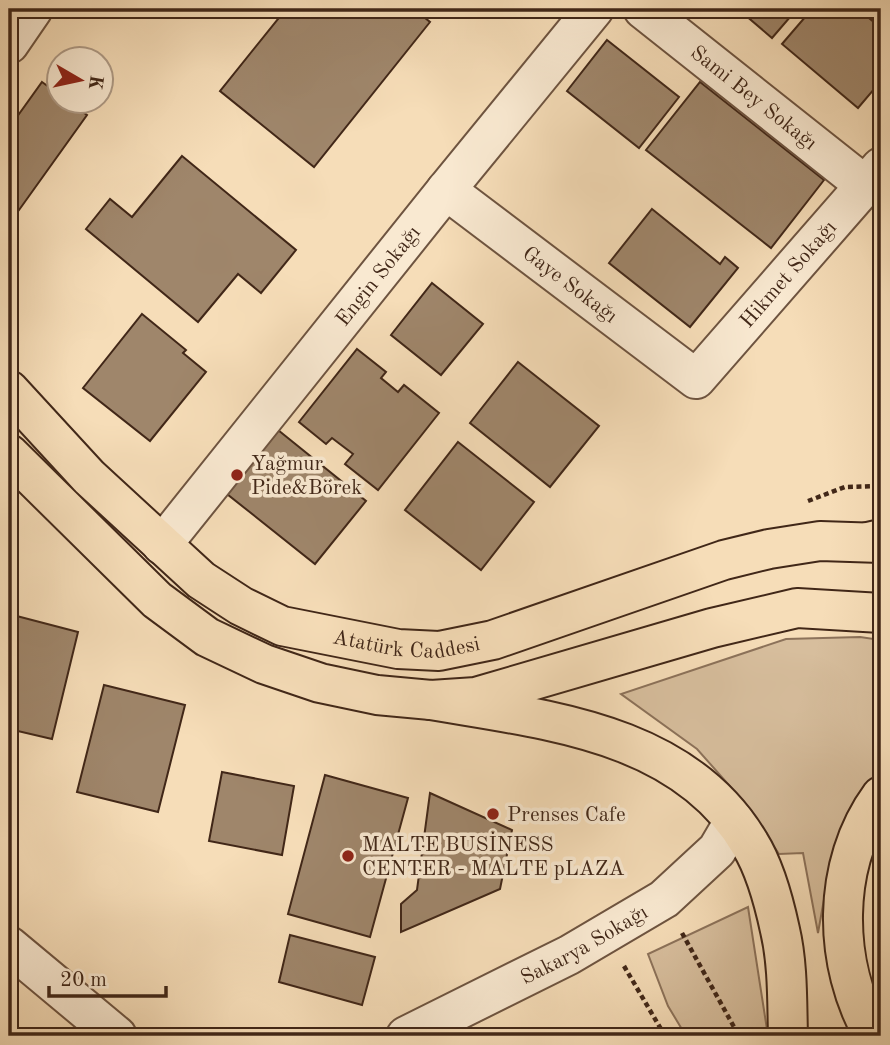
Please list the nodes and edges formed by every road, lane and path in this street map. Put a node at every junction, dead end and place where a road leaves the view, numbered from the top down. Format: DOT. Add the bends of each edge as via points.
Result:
graph roads {
  1 [pos="33,9"];
  2 [pos="594,9"];
  3 [pos="643,9"];
  4 [pos="9,44"];
  5 [pos="874,176"];
  6 [pos="446,190"];
  7 [pos="696,379"];
  8 [pos="9,390"];
  9 [pos="9,454"];
  10 [pos="881,486"];
  11 [pos="796,505"];
  12 [pos="877,541"];
  13 [pos="162,545"];
  14 [pos="881,614"];
  15 [pos="431,700"];
  16 [pos="881,796"];
  17 [pos="734,821"];
  18 [pos="664,899"];
  19 [pos="606,935"];
  20 [pos="9,946"];
  21 [pos="117,1036"];
  22 [pos="406,1036"];
  23 [pos="665,1036"];
  24 [pos="739,1036"];
  25 [pos="788,1036"];
  26 [pos="874,1036"];
  1 -- 4 [label="street"];
  2 -- 6 [label="street, Engin Sokağı"];
  3 -- 5 [label="street, Sami Bey Sokağı"];
  5 -- 7 [label="street, Hikmet Sokağı"];
  6 -- 7 [label="street, Gaye Sokağı"];
  6 -- 13 [label="street, Engin Sokağı"];
  8 -- 13 [label="main road, Atatürk Caddesi" via="89,477"];
  9 -- 15 [label="main road" via="157,600 207,637 264,664 320,683"];
  10 -- 11 [label="path" via="845,487"];
  12 -- 13 [label="main road, Atatürk Caddesi" via="817,541 724,560 493,640 439,651 398,649 282,626 201,580"];
  14 -- 15 [label="main road" via="797,608 689,634 476,697"];
  15 -- 17 [label="main road" via="590,731 635,747 691,778 715,797"];
  16 -- 26 [label="main road" via="860,832 842,912 848,974"];
  17 -- 18 [label="street, Sakarya Sokağı" via="717,850"];
  17 -- 25 [label="main road" via="751,845 780,930"];
  18 -- 19 [label="street, Sakarya Sokağı"];
  18 -- 24 [label="path"];
  19 -- 22 [label="street, Sakarya Sokağı"];
  19 -- 23 [label="path"];
  20 -- 21 [label="street"];
}
